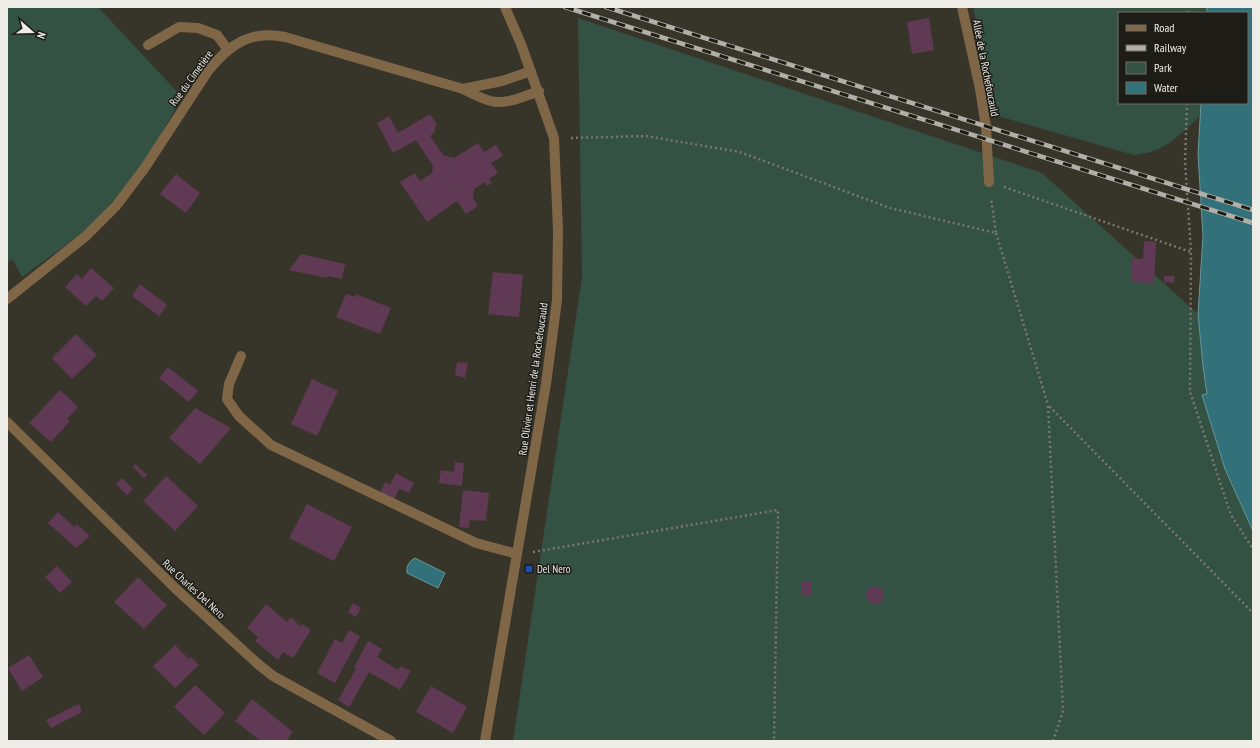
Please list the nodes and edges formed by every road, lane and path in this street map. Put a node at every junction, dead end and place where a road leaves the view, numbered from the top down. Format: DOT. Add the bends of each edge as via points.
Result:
graph roads {
  1 [pos="505,7"];
  2 [pos="962,7"];
  3 [pos="148,45"];
  4 [pos="228,50"];
  5 [pos="531,71"];
  6 [pos="463,89"];
  7 [pos="539,92"];
  8 [pos="1187,104"];
  9 [pos="554,138"];
  10 [pos="988,182"];
  11 [pos="996,234"];
  12 [pos="1191,252"];
  13 [pos="7,299"];
  14 [pos="241,356"];
  15 [pos="1048,405"];
  16 [pos="7,422"];
  17 [pos="1253,549"];
  18 [pos="517,554"];
  19 [pos="1253,613"];
  20 [pos="391,741"];
  21 [pos="485,741"];
  22 [pos="774,741"];
  23 [pos="1053,741"];
  1 -- 5 [label="street, Rue Olivier et Henri de la Rochefoucauld"];
  2 -- 10 [label="street, Allée de la Rochefoucauld" via="986,127"];
  3 -- 4 [label="street" via="178,27 198,28 217,35"];
  4 -- 6 [label="street, Rue du Cimetière" via="246,39 274,35"];
  4 -- 13 [label="street, Rue du Cimetière" via="208,71 144,169 116,206 86,236"];
  5 -- 6 [label="street, Rue du Cimetière" via="502,81"];
  5 -- 7 [label="street, Rue Olivier et Henri de la Rochefoucauld"];
  6 -- 7 [label="street, Rue du Cimetière" via="495,102"];
  7 -- 9 [label="street, Rue Olivier et Henri de la Rochefoucauld"];
  8 -- 12 [label="path" via="1186,162"];
  9 -- 11 [label="path" via="646,136 740,152 890,208"];
  9 -- 18 [label="street, Rue Olivier et Henri de la Rochefoucauld" via="558,230 557,300 546,384"];
  10 -- 11 [label="path"];
  10 -- 12 [label="path"];
  11 -- 15 [label="path"];
  12 -- 17 [label="path" via="1190,392 1231,515"];
  14 -- 18 [label="street" via="228,384 227,399 239,416 271,445 476,543"];
  15 -- 19 [label="path"];
  15 -- 23 [label="path" via="1063,711"];
  16 -- 20 [label="street, Rue Charles Del Nero" via="175,588 258,664 273,676"];
  18 -- 21 [label="street, Rue Olivier et Henri de la Rochefoucauld"];
  18 -- 22 [label="path" via="778,510"];
}
